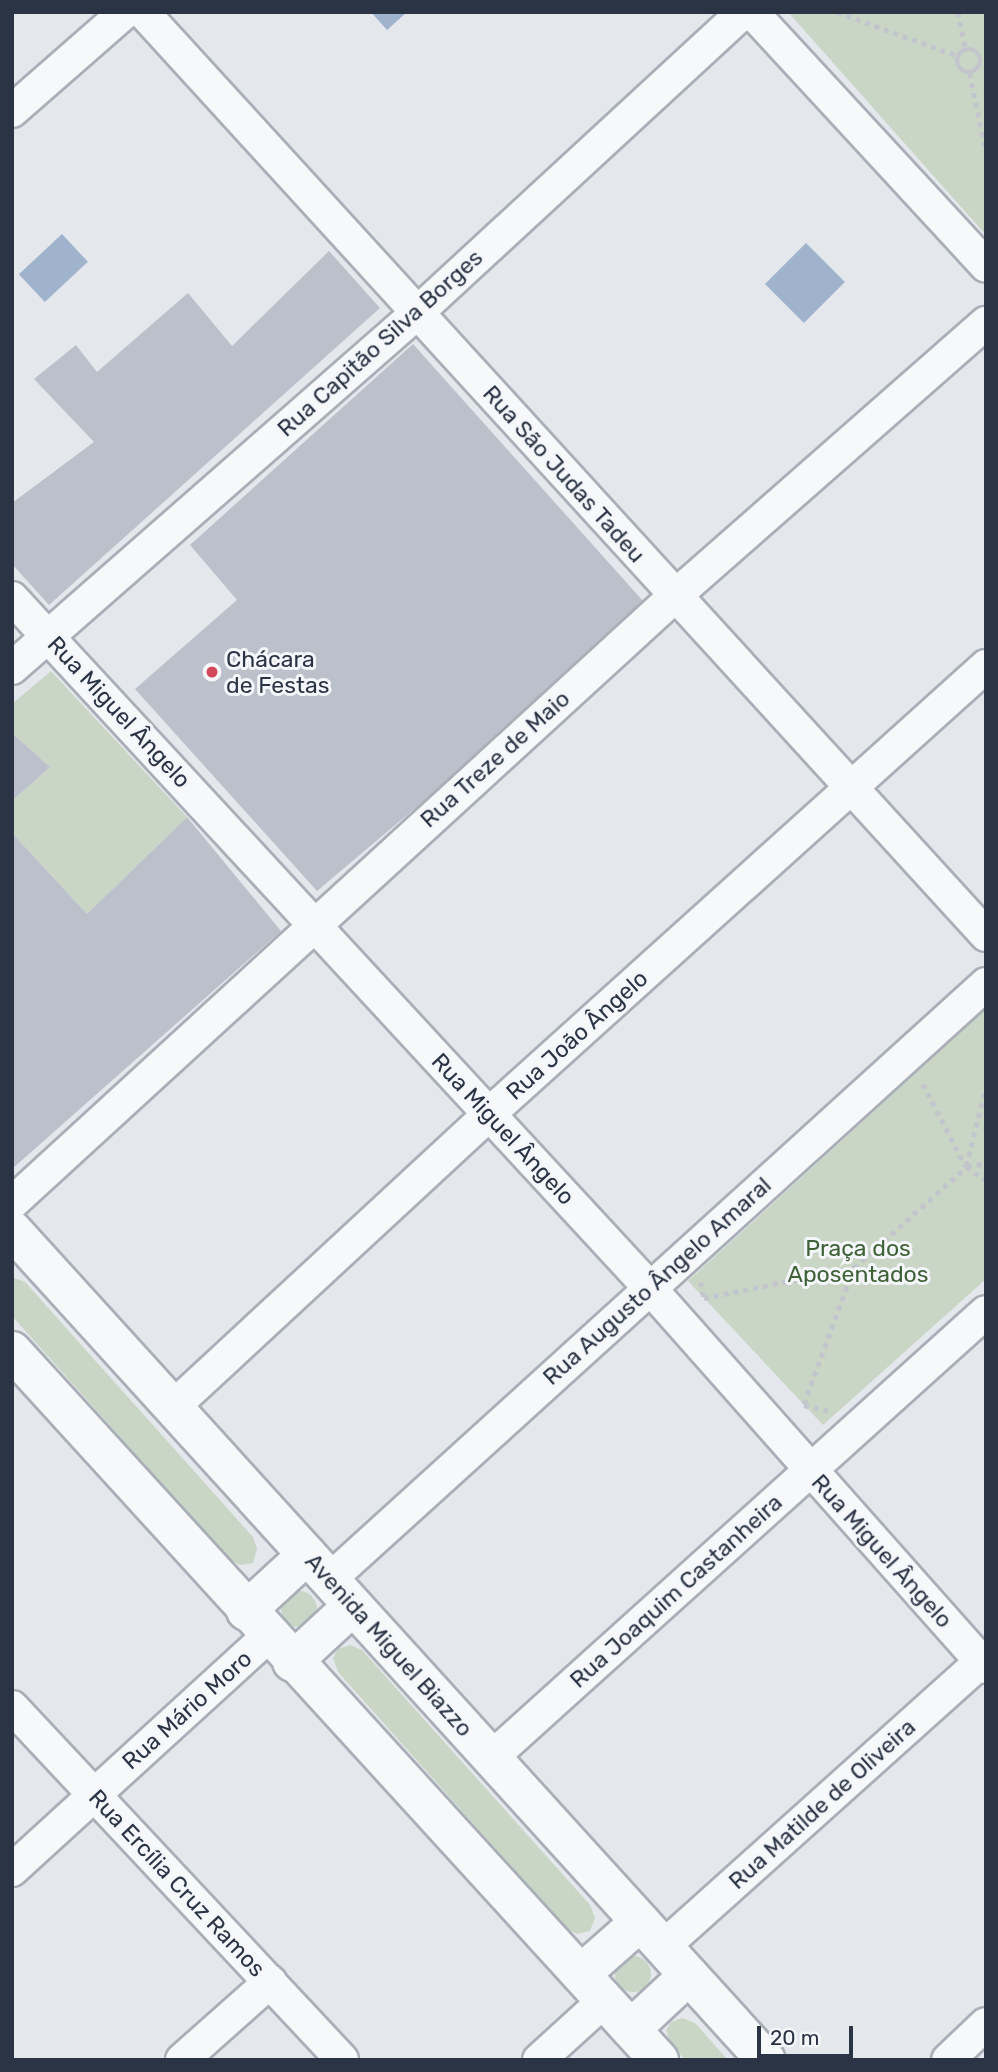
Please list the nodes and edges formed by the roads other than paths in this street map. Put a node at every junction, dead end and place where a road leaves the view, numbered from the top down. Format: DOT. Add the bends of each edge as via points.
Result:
graph roads {
  1 [pos="125,12"];
  2 [pos="143,12"];
  3 [pos="743,12"];
  4 [pos="752,12"];
  5 [pos="12,111"];
  6 [pos="986,266"];
  7 [pos="417,313"];
  8 [pos="986,323"];
  9 [pos="675,596"];
  10 [pos="12,598"];
  11 [pos="49,636"];
  12 [pos="986,666"];
  13 [pos="12,668"];
  14 [pos="852,788"];
  15 [pos="313,923"];
  16 [pos="986,935"];
  17 [pos="986,984"];
  18 [pos="489,1114"];
  19 [pos="14,1227"];
  20 [pos="649,1287"];
  21 [pos="986,1312"];
  22 [pos="12,1352"];
  23 [pos="173,1407"];
  24 [pos="810,1470"];
  25 [pos="330,1580"];
  26 [pos="269,1636"];
  27 [pos="983,1664"];
  28 [pos="12,1707"];
  29 [pos="491,1758"];
  30 [pos="94,1795"];
  31 [pos="12,1870"];
  32 [pos="652,1934"];
  33 [pos="689,1975"];
  34 [pos="270,1982"];
  35 [pos="593,1987"];
  36 [pos="986,2024"];
  37 [pos="631,2029"];
  38 [pos="182,2060"];
  39 [pos="342,2060"];
  40 [pos="540,2060"];
  41 [pos="659,2060"];
  42 [pos="766,2060"];
  43 [pos="948,2060"];
  1 -- 5 [label="street"];
  2 -- 7 [label="street, Rua São Judas Tadeu"];
  3 -- 7 [label="street, Rua Capitão Silva Borges"];
  4 -- 6 [label="street"];
  7 -- 9 [label="street, Rua São Judas Tadeu"];
  7 -- 11 [label="street, Rua Capitão Silva Borges"];
  8 -- 9 [label="street, Rua Treze de Maio"];
  9 -- 14 [label="street, Rua São Judas Tadeu"];
  9 -- 15 [label="street, Rua Treze de Maio"];
  10 -- 11 [label="street, Rua Miguel Ângelo"];
  11 -- 13 [label="street, Rua Capitão Silva Borges"];
  11 -- 15 [label="street, Rua Miguel Ângelo"];
  12 -- 14 [label="street, Rua João Ângelo"];
  14 -- 16 [label="street, Rua São Judas Tadeu"];
  14 -- 18 [label="street, Rua João Ângelo"];
  15 -- 18 [label="street, Rua Miguel Ângelo"];
  15 -- 19 [label="street, Rua Treze de Maio"];
  17 -- 20 [label="street, Rua Augusto Ângelo Amaral"];
  18 -- 20 [label="street, Rua Miguel Ângelo"];
  18 -- 23 [label="street, Rua João Ângelo"];
  19 -- 23 [label="street, Avenida Miguel Biazzo"];
  20 -- 24 [label="street, Rua Miguel Ângelo"];
  20 -- 25 [label="street, Rua Augusto Ângelo Amaral"];
  21 -- 24 [label="street, Rua Joaquim Castanheira"];
  22 -- 26 [label="street"];
  23 -- 25 [label="street, Avenida Miguel Biazzo"];
  24 -- 27 [label="street, Rua Miguel Ângelo"];
  24 -- 29 [label="street, Rua Joaquim Castanheira"];
  25 -- 26 [label="street"];
  25 -- 26 [label="street"];
  25 -- 29 [label="street, Avenida Miguel Biazzo"];
  26 -- 30 [label="street, Rua Mário Moro"];
  26 -- 35 [label="street"];
  27 -- 32 [label="street, Rua Matilde de Oliveira"];
  28 -- 30 [label="street, Rua Ercília Cruz Ramos"];
  29 -- 32 [label="street, Avenida Miguel Biazzo"];
  30 -- 31 [label="street, Rua Mário Moro"];
  30 -- 34 [label="street, Rua Ercília Cruz Ramos"];
  32 -- 33 [label="street, Avenida Miguel Biazzo"];
  32 -- 35 [label="street"];
  33 -- 37 [label="street"];
  33 -- 42 [label="street, Avenida Miguel Biazzo"];
  34 -- 38 [label="street"];
  34 -- 39 [label="street, Rua Ercília Cruz Ramos"];
  35 -- 37 [label="street"];
  35 -- 40 [label="street"];
  36 -- 43 [label="street"];
  37 -- 41 [label="street"];
}
